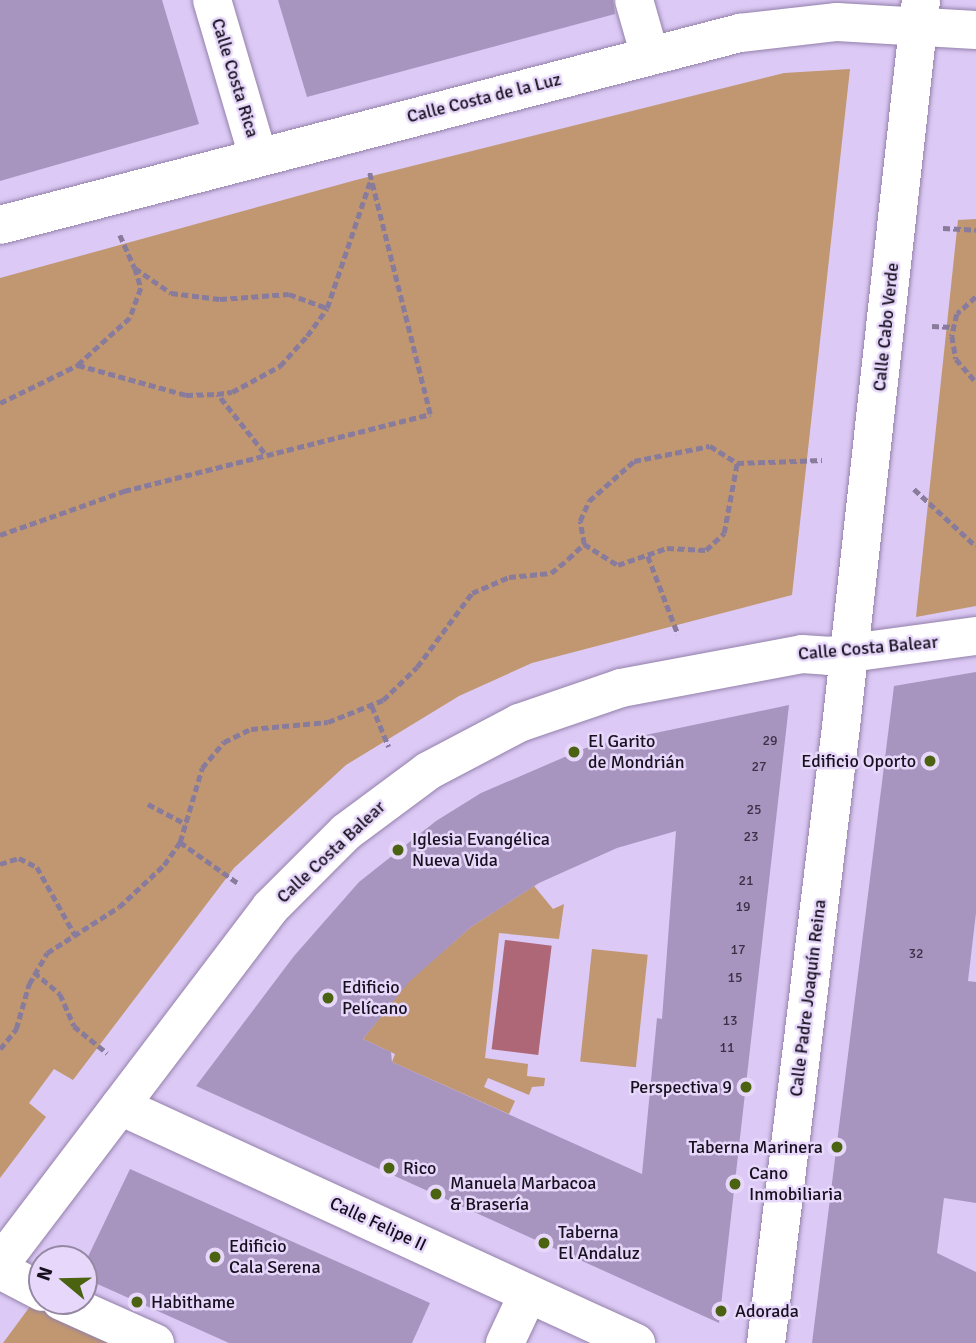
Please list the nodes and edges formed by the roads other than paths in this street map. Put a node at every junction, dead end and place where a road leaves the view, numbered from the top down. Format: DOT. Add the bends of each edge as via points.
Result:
graph roads {
  1 [pos="212,0"];
  2 [pos="634,0"];
  3 [pos="920,11"];
  4 [pos="976,30"];
  5 [pos="650,56"];
  6 [pos="258,156"];
  7 [pos="0,225"];
  8 [pos="976,636"];
  9 [pos="850,653"];
  10 [pos="120,1106"];
  11 [pos="0,1264"];
  12 [pos="0,1270"];
  13 [pos="28,1285"];
  14 [pos="528,1294"];
  15 [pos="92,1315"];
  16 [pos="155,1343"];
  17 [pos="505,1343"];
  18 [pos="636,1343"];
  19 [pos="766,1343"];
  1 -- 6 [label="street, Calle Costa Rica"];
  2 -- 5 [label="street"];
  3 -- 4 [label="street, Calle Costa de la Luz"];
  3 -- 5 [label="street, Calle Costa de la Luz" via="799,24"];
  3 -- 9 [label="street, Calle Cabo Verde"];
  5 -- 6 [label="street, Calle Costa de la Luz"];
  6 -- 7 [label="street, Calle Costa de la Luz"];
  8 -- 9 [label="street, Calle Costa Balear"];
  9 -- 10 [label="street, Calle Costa Balear" via="789,656 608,692 519,723 428,771 362,818 278,899"];
  9 -- 19 [label="street, Calle Padre Joaquín Reina"];
  10 -- 11 [label="street, Calle Costa Balear"];
  10 -- 14 [label="street, Calle Felipe II"];
  12 -- 13 [label="street"];
  14 -- 17 [label="street"];
  14 -- 18 [label="street, Calle Felipe II"];
  15 -- 16 [label="street"];
}
